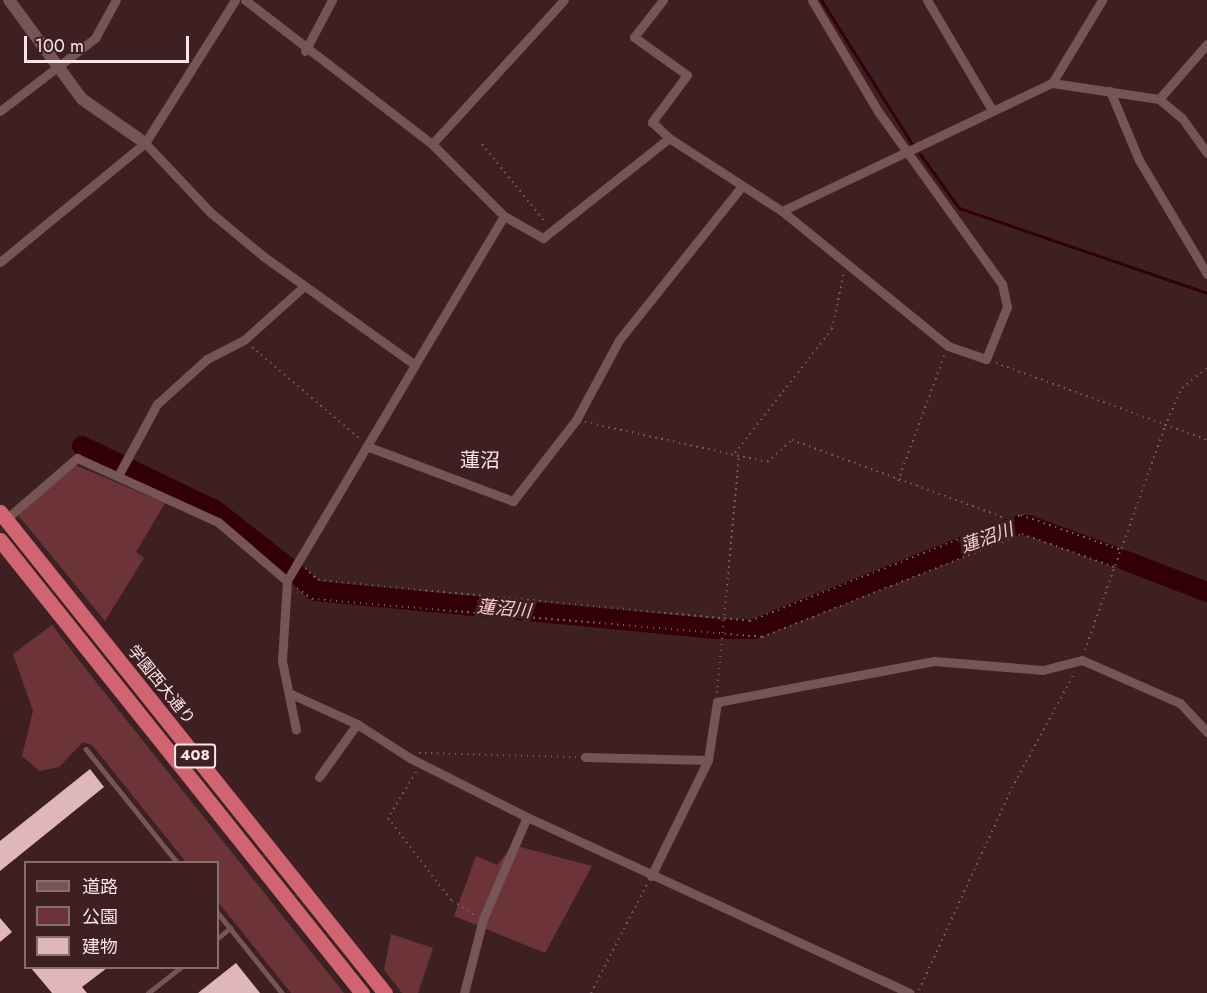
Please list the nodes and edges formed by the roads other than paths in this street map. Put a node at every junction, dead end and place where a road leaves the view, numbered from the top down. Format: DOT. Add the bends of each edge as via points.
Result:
graph roads {
  1 [pos="9,0"];
  2 [pos="235,0"];
  3 [pos="245,0"];
  4 [pos="332,0"];
  5 [pos="564,0"];
  6 [pos="663,0"];
  7 [pos="812,0"];
  8 [pos="927,0"];
  9 [pos="1102,0"];
  10 [pos="112,2"];
  11 [pos="1207,44"];
  12 [pos="305,51"];
  13 [pos="58,68"];
  14 [pos="1052,83"];
  15 [pos="1110,90"];
  16 [pos="1159,99"];
  17 [pos="992,110"];
  18 [pos="0,111"];
  19 [pos="669,138"];
  20 [pos="145,143"];
  21 [pos="432,144"];
  22 [pos="909,152"];
  23 [pos="1207,153"];
  24 [pos="741,187"];
  25 [pos="782,211"];
  26 [pos="504,216"];
  27 [pos="0,262"];
  28 [pos="1207,274"];
  29 [pos="303,287"];
  30 [pos="415,365"];
  31 [pos="369,447"];
  32 [pos="120,472"];
  33 [pos="2,518"];
  34 [pos="0,540"];
  35 [pos="287,580"];
  36 [pos="289,693"];
  37 [pos="357,724"];
  38 [pos="296,730"];
  39 [pos="1207,732"];
  40 [pos="86,749"];
  41 [pos="585,757"];
  42 [pos="708,760"];
  43 [pos="319,777"];
  44 [pos="527,817"];
  45 [pos="176,861"];
  46 [pos="651,876"];
  47 [pos="219,914"];
  48 [pos="230,928"];
  49 [pos="219,937"];
  50 [pos="179,969"];
  51 [pos="149,993"];
  52 [pos="282,993"];
  53 [pos="362,993"];
  54 [pos="385,993"];
  55 [pos="464,993"];
  56 [pos="909,993"];
  1 -- 13 [label="street"];
  2 -- 20 [label="street"];
  3 -- 12 [label="street"];
  4 -- 12 [label="street"];
  5 -- 21 [label="street"];
  6 -- 19 [label="street" via="634,37 687,75 652,122"];
  7 -- 22 [label="street" via="879,113"];
  8 -- 17 [label="street"];
  9 -- 14 [label="street"];
  10 -- 13 [label="street" via="94,38"];
  11 -- 16 [label="street"];
  12 -- 21 [label="street"];
  13 -- 18 [label="street"];
  13 -- 20 [label="street" via="96,113"];
  14 -- 15 [label="street"];
  14 -- 17 [label="street"];
  15 -- 16 [label="street"];
  15 -- 28 [label="street" via="1139,160"];
  16 -- 23 [label="street" via="1182,118"];
  17 -- 22 [label="street"];
  19 -- 24 [label="street"];
  19 -- 26 [label="street" via="554,232 536,236"];
  20 -- 27 [label="street"];
  20 -- 29 [label="street" via="210,212"];
  21 -- 26 [label="street"];
  22 -- 25 [label="street"];
  22 -- 25 [label="street" via="1002,284 1007,307 986,359 948,346"];
  24 -- 25 [label="street"];
  24 -- 31 [label="street" via="619,340 576,420 513,501"];
  26 -- 30 [label="street"];
  29 -- 30 [label="street"];
  29 -- 32 [label="street" via="244,340 207,359 157,404"];
  30 -- 31 [label="street"];
  31 -- 35 [label="street"];
  32 -- 33 [label="street" via="77,458"];
  32 -- 35 [label="street" via="218,522"];
  33 -- 54 [label="highway, 学園西大通り / 408"];
  34 -- 53 [label="highway, 408"];
  35 -- 36 [label="street" via="282,661"];
  36 -- 37 [label="street"];
  36 -- 38 [label="street"];
  37 -- 43 [label="street"];
  37 -- 44 [label="street" via="410,758"];
  39 -- 42 [label="street" via="1180,703 1082,660 1043,670 934,661 717,702"];
  40 -- 45 [label="lane"];
  41 -- 42 [label="street"];
  42 -- 46 [label="street"];
  44 -- 46 [label="street"];
  44 -- 55 [label="street" via="483,919"];
  46 -- 56 [label="street"];
  47 -- 48 [label="lane"];
  48 -- 49 [label="lane"];
  48 -- 52 [label="lane"];
  50 -- 51 [label="lane"];
}
